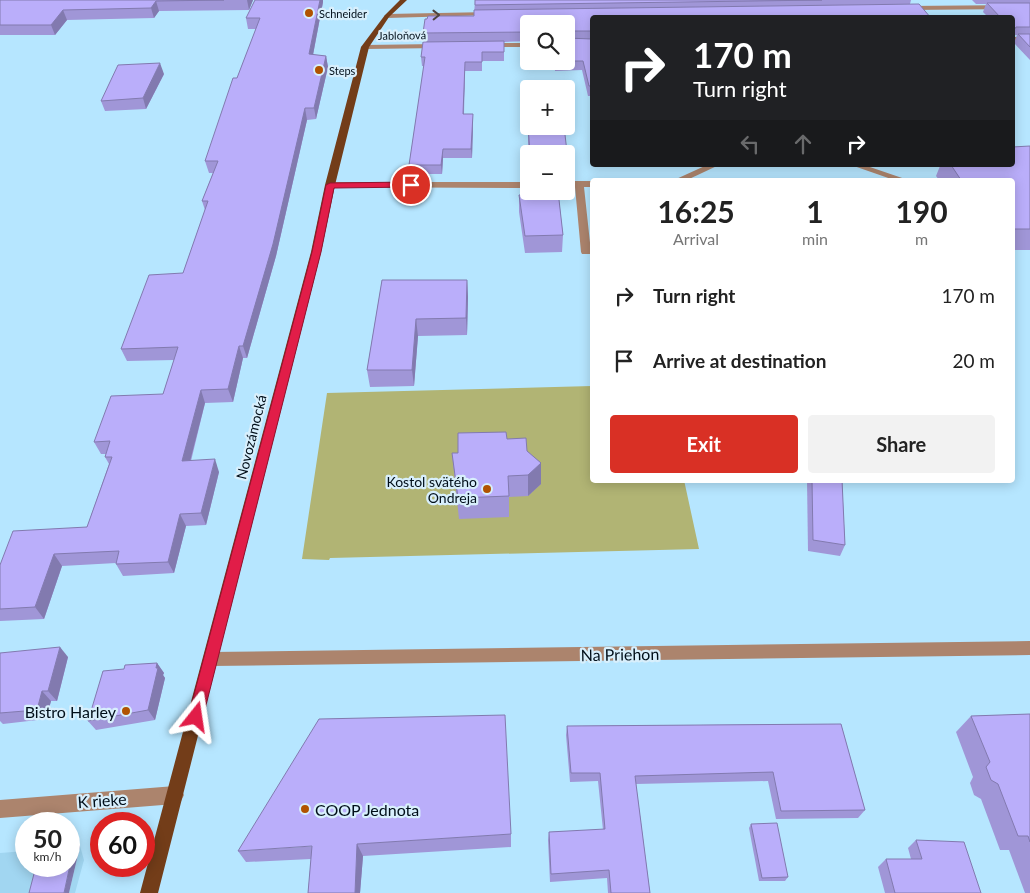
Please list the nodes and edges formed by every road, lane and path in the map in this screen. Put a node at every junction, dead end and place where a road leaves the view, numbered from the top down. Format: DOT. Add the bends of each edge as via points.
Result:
graph roads {
  1 [pos="404,0"];
  2 [pos="1030,7"];
  3 [pos="901,8"];
  4 [pos="494,14"];
  5 [pos="387,16"];
  6 [pos="1015,39"];
  7 [pos="1030,39"];
  8 [pos="481,45"];
  9 [pos="520,45"];
  10 [pos="443,46"];
  11 [pos="365,47"];
  12 [pos="710,167"];
  13 [pos="861,167"];
  14 [pos="684,178"];
  15 [pos="896,178"];
  16 [pos="520,184"];
  17 [pos="578,184"];
  18 [pos="590,184"];
  19 [pos="330,185"];
  20 [pos="586,252"];
  21 [pos="1030,648"];
  22 [pos="211,659"];
  23 [pos="175,795"];
  24 [pos="0,809"];
  25 [pos="149,893"];
  1 -- 5 [label="main road, Novozámocká"];
  2 -- 3 [label="street"];
  5 -- 4 [label="street, one-way"];
  5 -- 11 [label="main road, Novozámocká"];
  6 -- 7 [label="street"];
  8 -- 9 [label="street"];
  10 -- 11 [label="street, Jabloňová"];
  11 -- 19 [label="main road, Novozámocká"];
  12 -- 14 [label="street"];
  13 -- 15 [label="street"];
  16 -- 19 [label="street"];
  17 -- 18 [label="street"];
  17 -- 20 [label="street"];
  19 -- 22 [label="main road, Novozámocká" via="316,252"];
  21 -- 22 [label="street, Na Priehon"];
  22 -- 23 [label="main road, Novozámocká"];
  23 -- 24 [label="street, K rieke"];
  23 -- 25 [label="main road, Novozámocká"];
}
